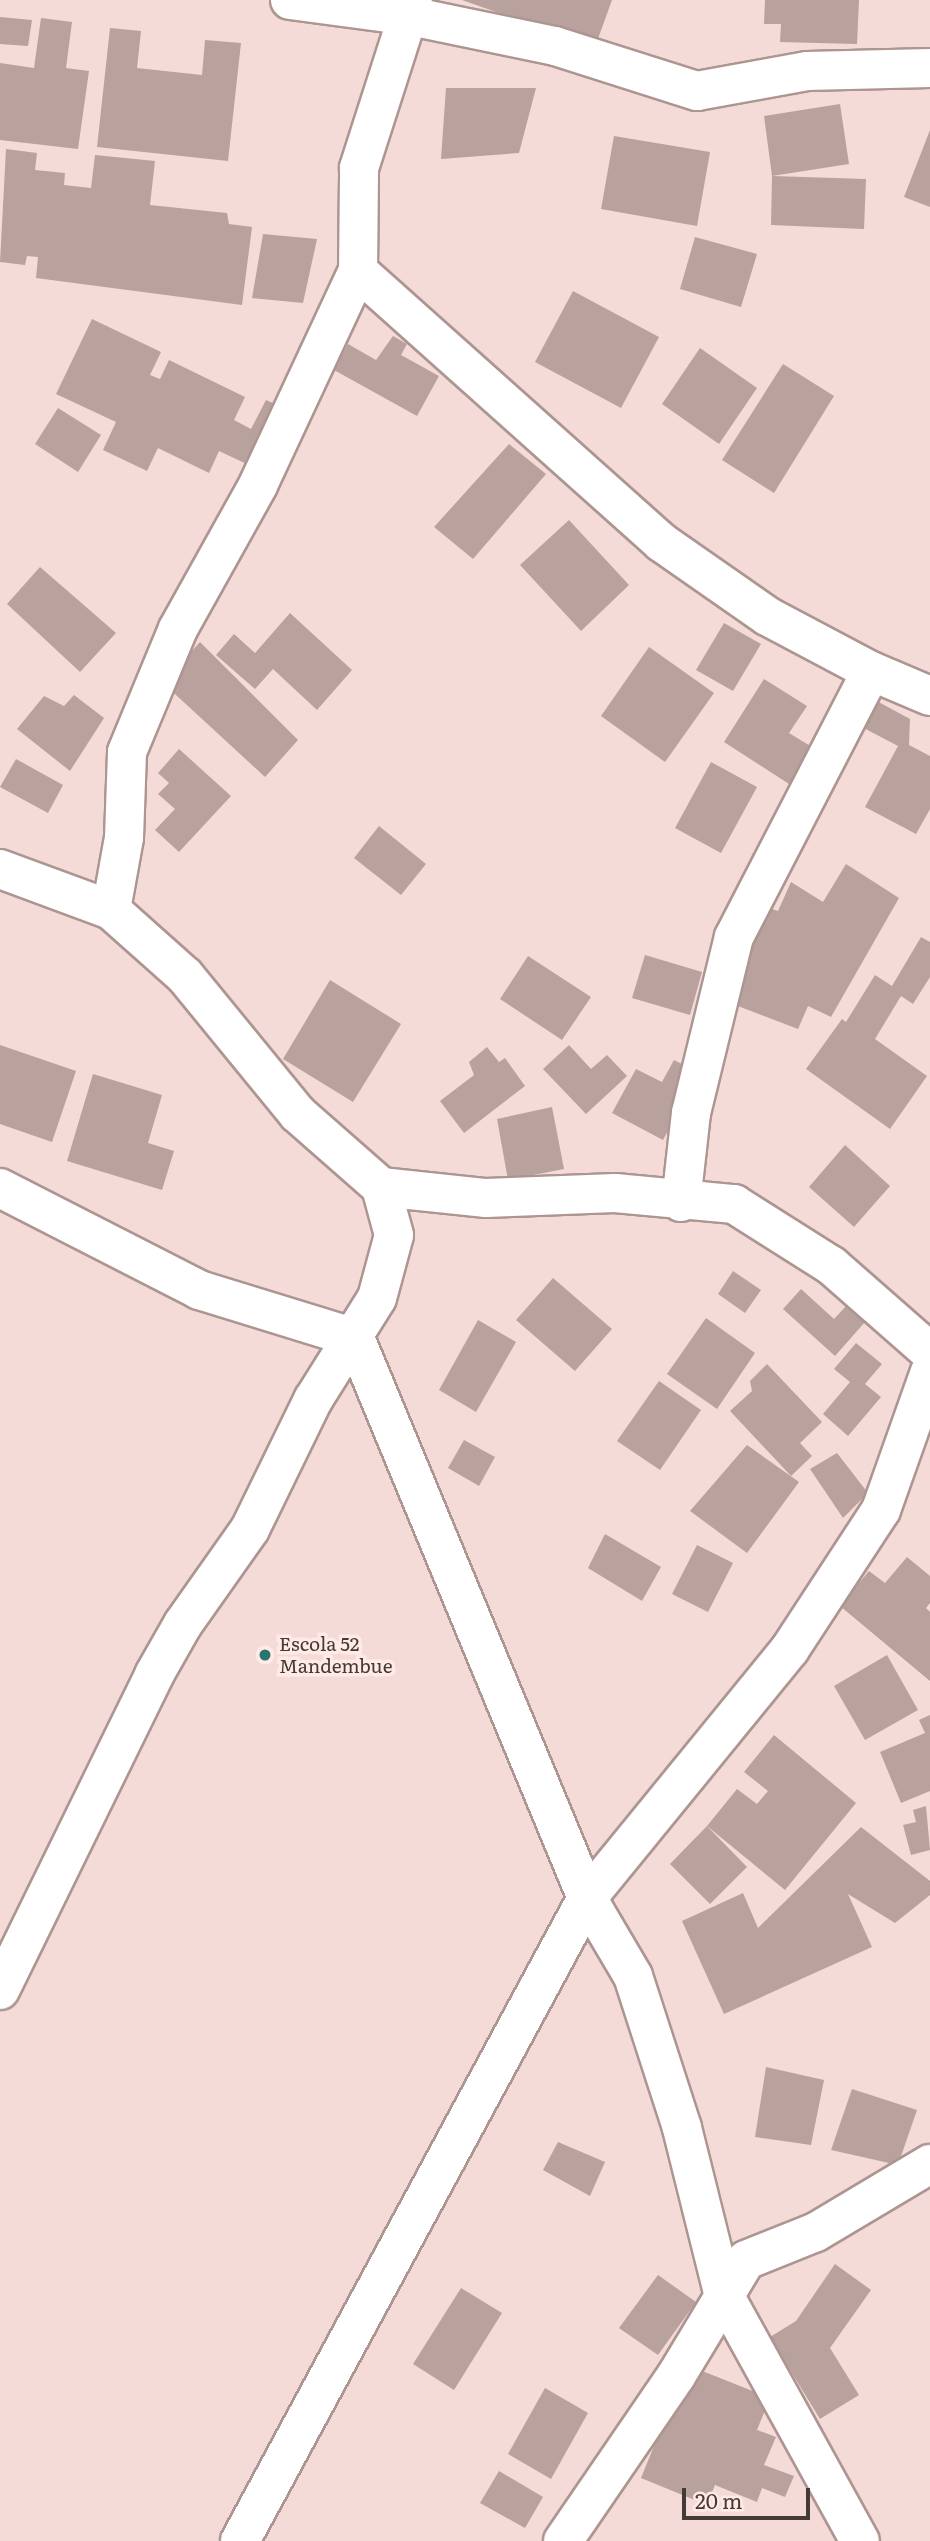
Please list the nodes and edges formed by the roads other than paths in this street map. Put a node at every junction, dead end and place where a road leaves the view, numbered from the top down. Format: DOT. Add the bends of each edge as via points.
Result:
graph roads {
  1 [pos="289,0"];
  2 [pos="411,8"];
  3 [pos="930,68"];
  4 [pos="358,271"];
  5 [pos="871,671"];
  6 [pos="927,689"];
  7 [pos="0,869"];
  8 [pos="111,911"];
  9 [pos="381,1187"];
  10 [pos="0,1188"];
  11 [pos="681,1202"];
  12 [pos="355,1338"];
  13 [pos="930,1352"];
  14 [pos="930,1372"];
  15 [pos="587,1898"];
  16 [pos="0,1990"];
  17 [pos="930,2164"];
  18 [pos="723,2293"];
  19 [pos="240,2541"];
  20 [pos="563,2541"];
  21 [pos="860,2541"];
  1 -- 2 [label="street"];
  2 -- 3 [label="street" via="555,46 697,91 807,71"];
  2 -- 4 [label="street" via="359,168"];
  4 -- 5 [label="street" via="661,542 766,615"];
  4 -- 8 [label="street" via="258,485 178,629 127,752 124,838"];
  5 -- 6 [label="street"];
  5 -- 11 [label="street" via="734,937 691,1113"];
  7 -- 8 [label="street"];
  8 -- 9 [label="street" via="185,976 298,1114"];
  9 -- 11 [label="street" via="486,1198 615,1193"];
  9 -- 12 [label="street" via="394,1235 377,1298"];
  10 -- 12 [label="street" via="199,1290"];
  11 -- 13 [label="street" via="734,1204 832,1266"];
  12 -- 15 [label="street"];
  12 -- 16 [label="street" via="313,1400 250,1529 183,1624 154,1675"];
  14 -- 15 [label="street" via="881,1510 790,1649"];
  15 -- 18 [label="street" via="633,1976 682,2128"];
  15 -- 19 [label="street"];
  17 -- 18 [label="street" via="816,2232 746,2260"];
  18 -- 20 [label="street" via="676,2376"];
  18 -- 21 [label="street"];
}
